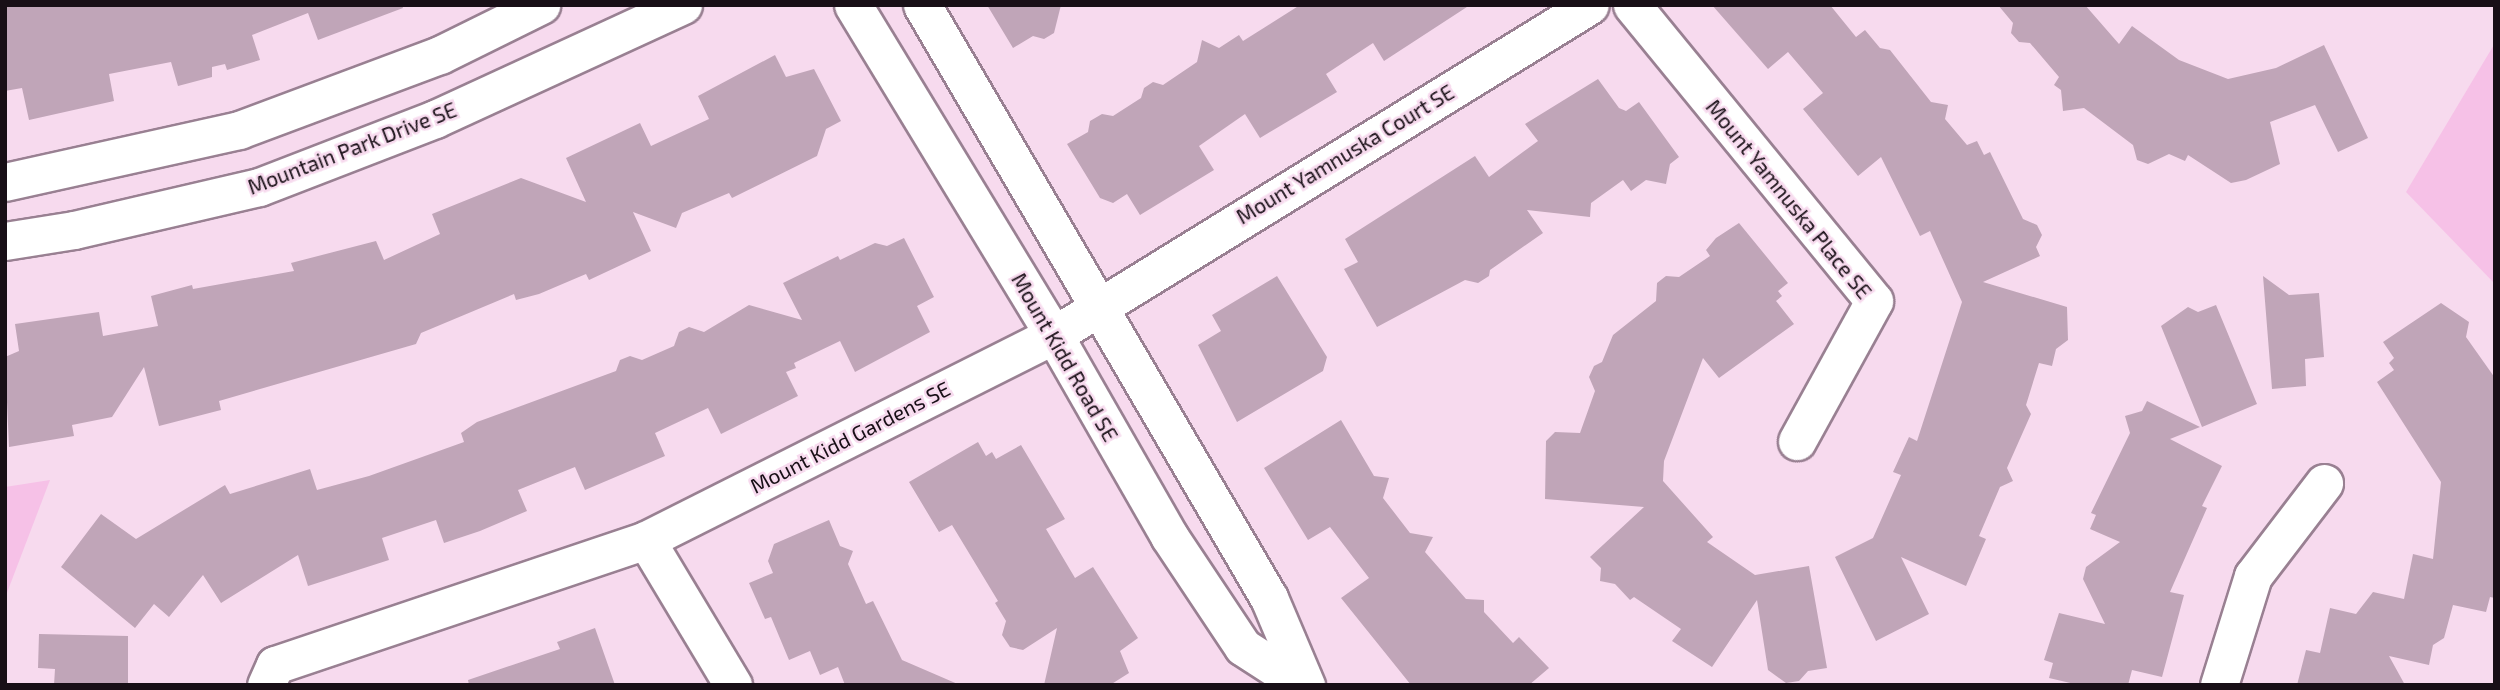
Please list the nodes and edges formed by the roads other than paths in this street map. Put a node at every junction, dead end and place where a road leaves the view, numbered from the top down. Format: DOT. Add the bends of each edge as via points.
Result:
graph roads {
  1 [pos="541,5"];
  2 [pos="683,5"];
  3 [pos="853,5"];
  4 [pos="922,5"];
  5 [pos="1590,5"];
  6 [pos="1632,5"];
  7 [pos="5,182"];
  8 [pos="5,240"];
  9 [pos="1099,304"];
  10 [pos="1054,335"];
  11 [pos="1797,441"];
  12 [pos="2324,483"];
  13 [pos="646,540"];
  14 [pos="266,685"];
  15 [pos="733,685"];
  16 [pos="1304,685"];
  17 [pos="2219,685"];
  1 -- 7 [label="street" via="440,55 239,130"];
  2 -- 8 [label="street, Mountain Park Drive SE" via="435,119 259,187 74,230"];
  3 -- 10 [label="street, Mount Kidd Road SE"];
  4 -- 9 [label="street, Mount Kidd Road SE"];
  5 -- 9 [label="street, Mount Yamnuska Court SE"];
  6 -- 11 [label="street, Mount Yamnuska Place SE" via="1874,301"];
  9 -- 10 [label="street, Mount Yamnuska Court SE"];
  9 -- 16 [label="street, Mount Kidd Road SE" via="1269,598"];
  10 -- 13 [label="street, Mount Kidd Gardens SE"];
  10 -- 16 [label="street, Mount Kidd Road SE" via="1169,536 1243,647"];
  12 -- 17 [label="street" via="2253,576"];
  13 -- 14 [label="street, Mount Kidd Gardens SE" via="275,665"];
  13 -- 15 [label="street"];
}
